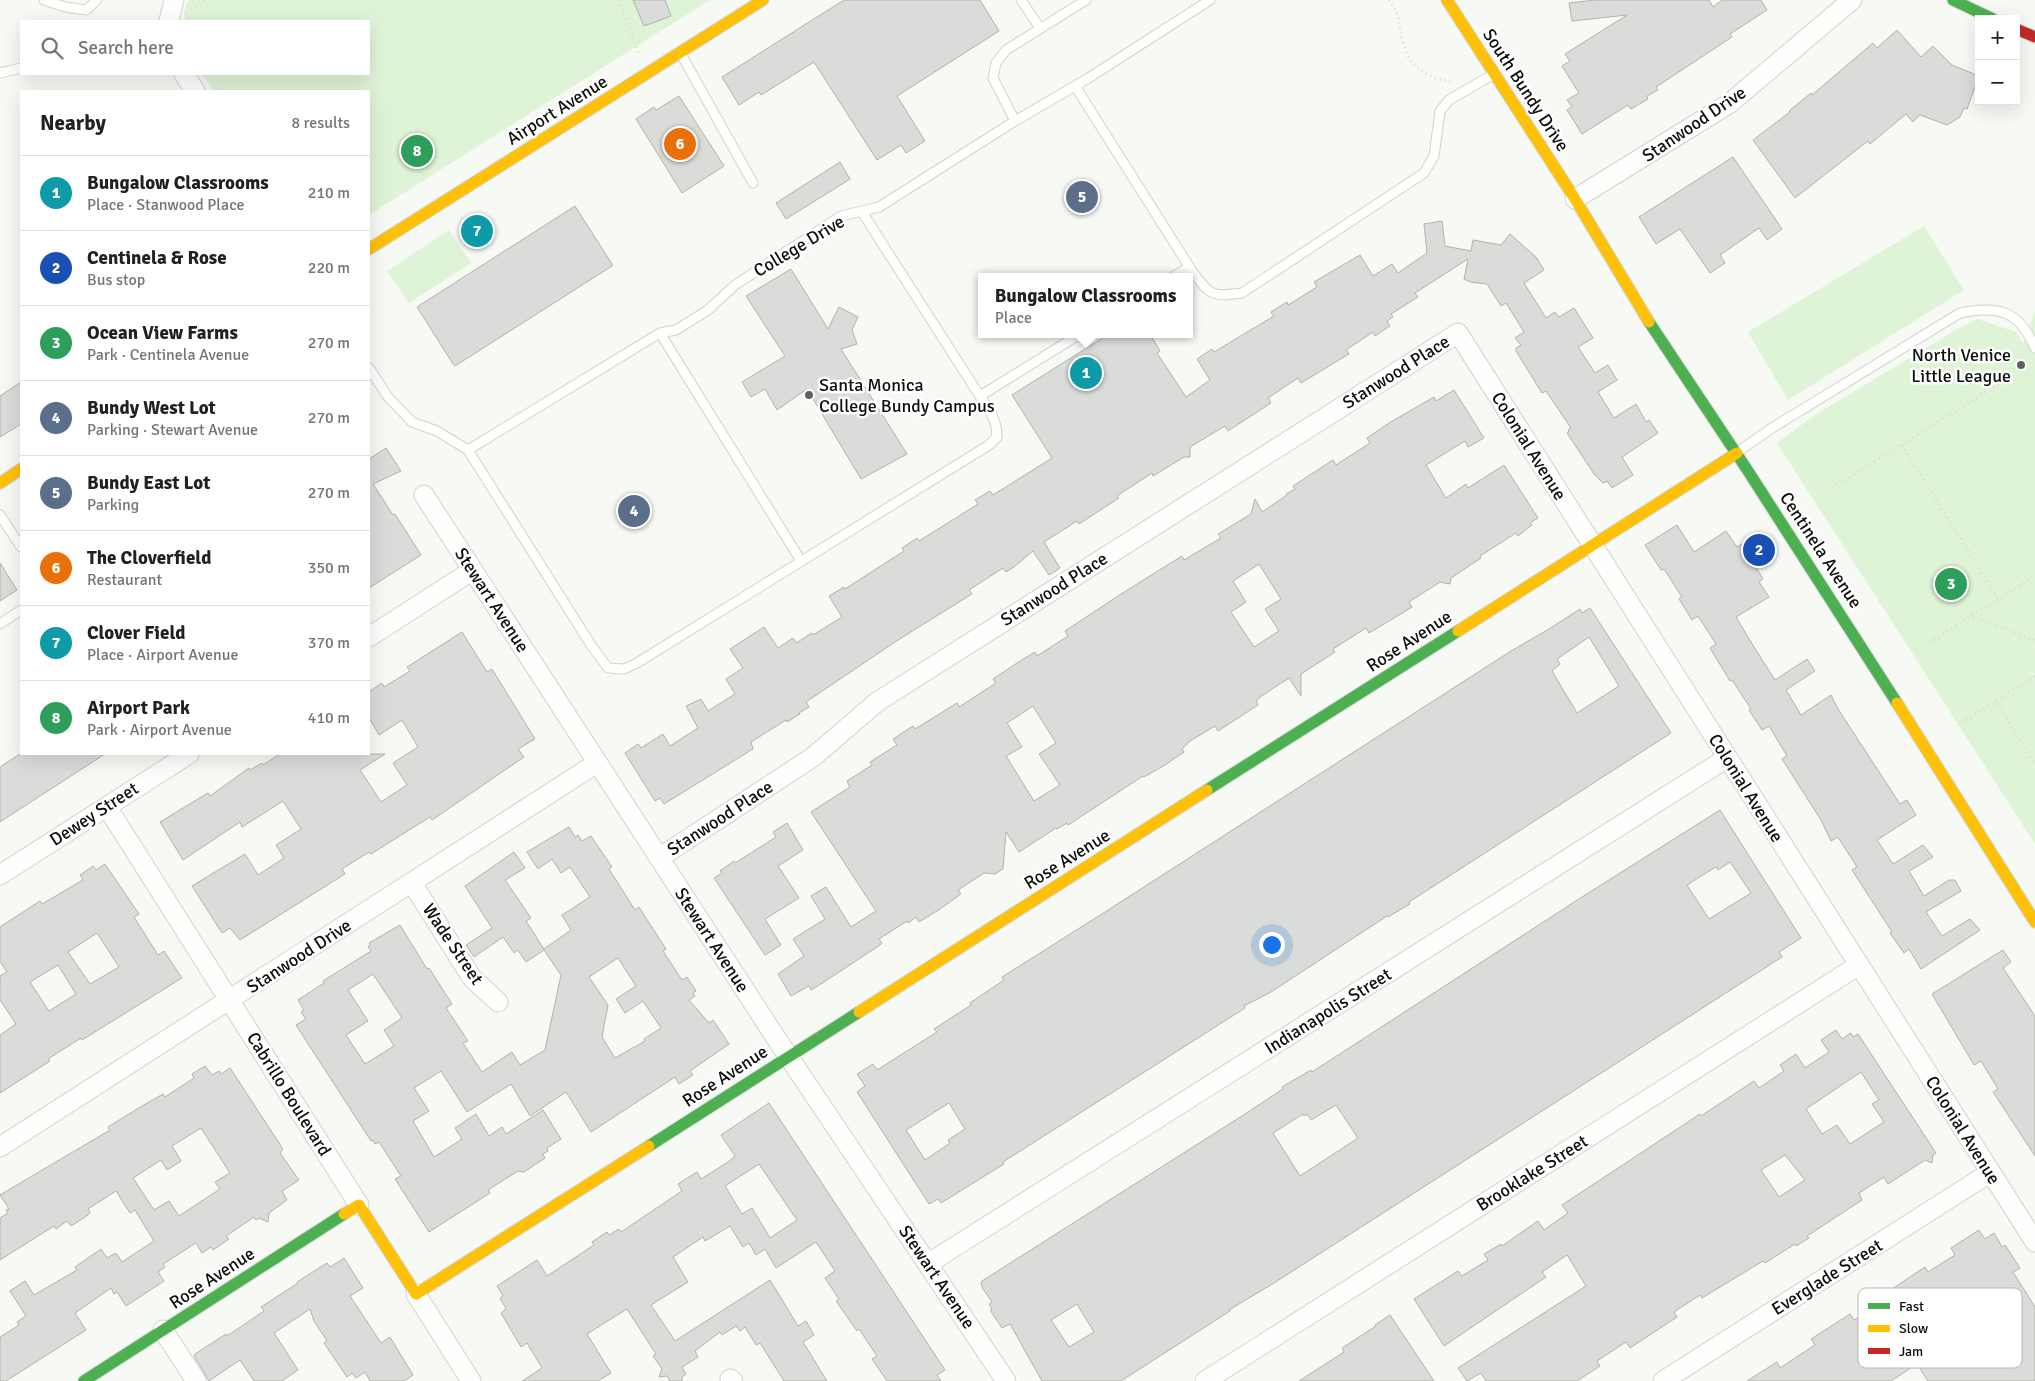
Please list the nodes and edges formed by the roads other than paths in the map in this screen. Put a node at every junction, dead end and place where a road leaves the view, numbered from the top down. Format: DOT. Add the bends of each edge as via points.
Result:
graph roads {
  1 [pos="44,0"];
  2 [pos="96,0"];
  3 [pos="174,0"];
  4 [pos="763,0"];
  5 [pos="1021,0"];
  6 [pos="1086,0"];
  7 [pos="1210,0"];
  8 [pos="1448,0"];
  9 [pos="1852,0"];
  10 [pos="1954,0"];
  11 [pos="1985,15"];
  12 [pos="169,20"];
  13 [pos="1040,28"];
  14 [pos="2020,31"];
  15 [pos="2035,38"];
  16 [pos="680,52"];
  17 [pos="20,68"];
  18 [pos="0,73"];
  19 [pos="1494,74"];
  20 [pos="185,75"];
  21 [pos="1075,86"];
  22 [pos="194,90"];
  23 [pos="1015,120"];
  24 [pos="754,183"];
  25 [pos="1575,199"];
  26 [pos="862,212"];
  27 [pos="370,248"];
  28 [pos="1190,267"];
  29 [pos="1180,273"];
  30 [pos="660,333"];
  31 [pos="1458,333"];
  32 [pos="1074,338"];
  33 [pos="2035,348"];
  34 [pos="370,370"];
  35 [pos="980,396"];
  36 [pos="468,450"];
  37 [pos="1736,453"];
  38 [pos="20,470"];
  39 [pos="0,483"];
  40 [pos="424,496"];
  41 [pos="0,515"];
  42 [pos="20,545"];
  43 [pos="1592,545"];
  44 [pos="801,561"];
  45 [pos="473,570"];
  46 [pos="20,611"];
  47 [pos="0,624"];
  48 [pos="370,637"];
  49 [pos="187,755"];
  50 [pos="1727,758"];
  51 [pos="597,763"];
  52 [pos="106,807"];
  53 [pos="659,858"];
  54 [pos="0,875"];
  55 [pos="412,883"];
  56 [pos="2035,922"];
  57 [pos="1859,965"];
  58 [pos="230,1000"];
  59 [pos="498,1002"];
  60 [pos="789,1055"];
  61 [pos="0,1147"];
  62 [pos="1990,1172"];
  63 [pos="360,1205"];
  64 [pos="2035,1242"];
  65 [pos="929,1263"];
  66 [pos="416,1294"];
  67 [pos="163,1330"];
  68 [pos="84,1381"];
  69 [pos="196,1381"];
  70 [pos="471,1381"];
  71 [pos="1006,1381"];
  72 [pos="1205,1381"];
  73 [pos="1663,1381"];
  1 -- 2 [label="lane" via="86,10"];
  3 -- 12 [label="street"];
  4 -- 16 [label="street, Airport Avenue"];
  5 -- 13 [label="lane"];
  6 -- 13 [label="lane"];
  7 -- 21 [label="lane, College Drive"];
  8 -- 19 [label="street, South Bundy Drive"];
  9 -- 25 [label="street, Stanwood Drive" via="1730,103"];
  10 -- 11 [label="street"];
  13 -- 23 [label="lane" via="1006,50 996,63 993,78"];
  14 -- 15 [label="street"];
  16 -- 24 [label="lane"];
  16 -- 27 [label="street, Airport Avenue"];
  17 -- 18 [label="lane"];
  19 -- 25 [label="street, South Bundy Drive"];
  19 -- 28 [label="lane" via="1449,100 1440,111 1434,156 1424,173 1242,292 1219,296 1207,291"];
  20 -- 22 [label="street"];
  21 -- 23 [label="lane, College Drive"];
  21 -- 28 [label="lane"];
  23 -- 26 [label="lane, College Drive" via="879,207"];
  25 -- 37 [label="street, Centinela Avenue" via="1656,332"];
  26 -- 30 [label="lane, College Drive" via="841,216 735,285 708,310 676,330"];
  26 -- 35 [label="lane"];
  28 -- 29 [label="lane"];
  30 -- 36 [label="lane, College Drive"];
  30 -- 44 [label="lane"];
  31 -- 43 [label="street, Colonial Avenue"];
  31 -- 53 [label="street, Stanwood Place" via="877,702 813,757"];
  32 -- 35 [label="lane"];
  33 -- 37 [label="lane" via="2024,326 2011,316 1997,310 1980,309 1960,313"];
  34 -- 36 [label="lane" via="388,398 412,422 437,431"];
  35 -- 44 [label="lane" via="996,426 997,437 989,445"];
  36 -- 44 [label="lane" via="608,668 624,669 637,663"];
  37 -- 43 [label="street, Rose Avenue"];
  37 -- 56 [label="street, Centinela Avenue"];
  38 -- 39 [label="street"];
  40 -- 45 [label="street, Stewart Avenue"];
  41 -- 42 [label="lane"];
  43 -- 50 [label="street, Colonial Avenue"];
  43 -- 60 [label="street, Rose Avenue"];
  45 -- 48 [label="street"];
  45 -- 51 [label="street, Stewart Avenue"];
  46 -- 47 [label="lane"];
  49 -- 52 [label="street, Dewey Street"];
  50 -- 57 [label="street, Colonial Avenue"];
  50 -- 65 [label="street, Indianapolis Street"];
  51 -- 53 [label="street, Stewart Avenue"];
  51 -- 55 [label="street, Stanwood Drive"];
  52 -- 54 [label="street, Dewey Street"];
  52 -- 58 [label="street, Cabrillo Boulevard"];
  53 -- 60 [label="street, Stewart Avenue"];
  55 -- 58 [label="street, Stanwood Drive"];
  55 -- 59 [label="street, Wade Street" via="472,978"];
  57 -- 62 [label="street, Colonial Avenue"];
  57 -- 72 [label="street, Brooklake Street"];
  58 -- 61 [label="street, Stanwood Drive"];
  58 -- 63 [label="street, Cabrillo Boulevard"];
  60 -- 65 [label="street, Stewart Avenue"];
  60 -- 66 [label="street, Rose Avenue"];
  62 -- 64 [label="street, Colonial Avenue"];
  62 -- 73 [label="street, Everglade Street"];
  63 -- 66 [label="street, Cabrillo Boulevard"];
  63 -- 67 [label="street, Rose Avenue"];
  65 -- 71 [label="street, Stewart Avenue"];
  66 -- 70 [label="street, Cabrillo Boulevard"];
  67 -- 68 [label="street, Rose Avenue"];
  67 -- 69 [label="street"];
}
